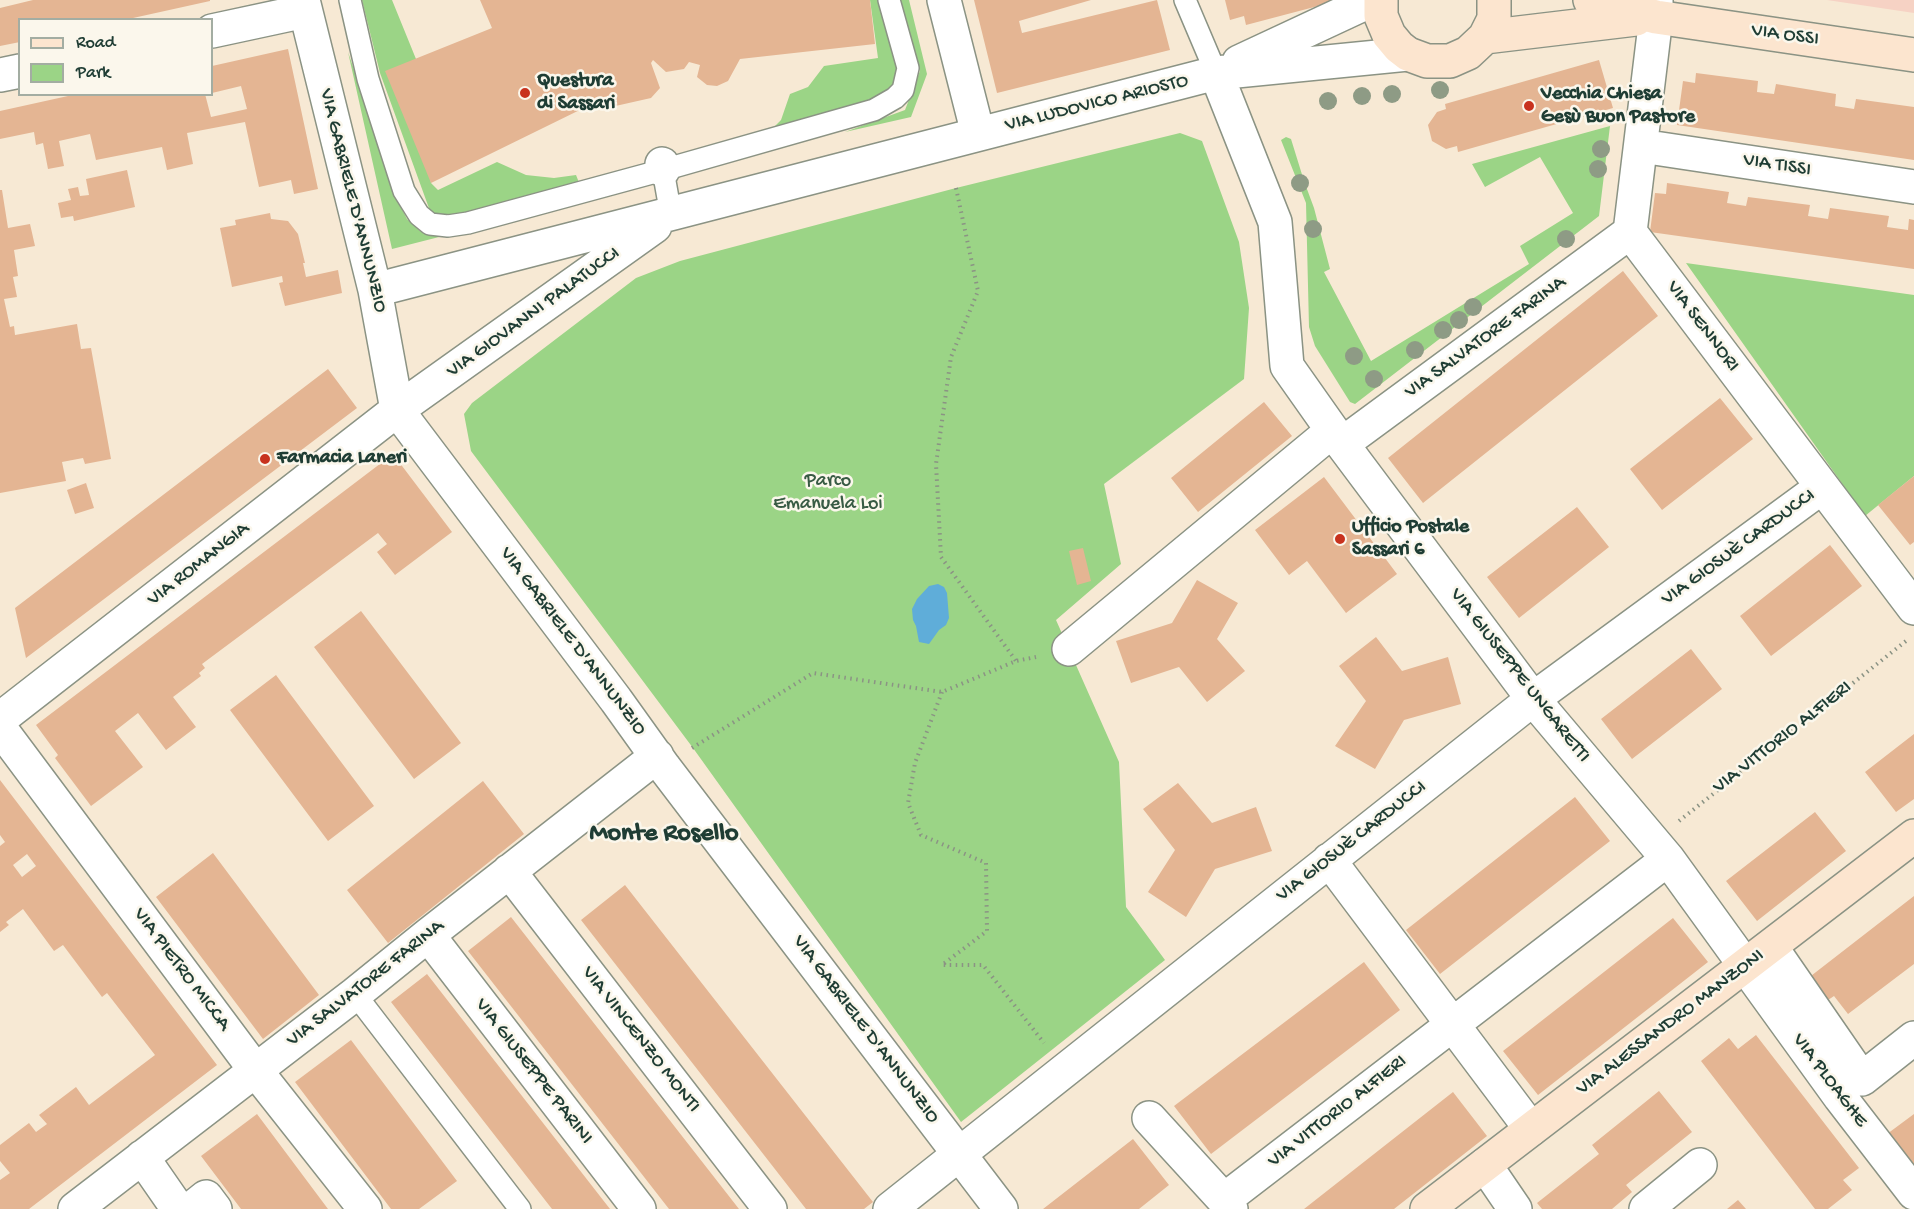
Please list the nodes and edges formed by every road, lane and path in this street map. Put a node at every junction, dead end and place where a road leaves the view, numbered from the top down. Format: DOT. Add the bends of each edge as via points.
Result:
graph roads {
  1 [pos="350,0"];
  2 [pos="889,0"];
  3 [pos="944,0"];
  4 [pos="1185,0"];
  5 [pos="1372,0"];
  6 [pos="1381,0"];
  7 [pos="1494,0"];
  8 [pos="1590,0"];
  9 [pos="304,6"];
  10 [pos="1656,8"];
  11 [pos="213,31"];
  12 [pos="1485,37"];
  13 [pos="1408,54"];
  14 [pos="1914,55"];
  15 [pos="18,71"];
  16 [pos="1216,73"];
  17 [pos="0,75"];
  18 [pos="978,134"];
  19 [pos="1641,146"];
  20 [pos="662,167"];
  21 [pos="1914,187"];
  22 [pos="956,188"];
  23 [pos="671,215"];
  24 [pos="1630,232"];
  25 [pos="375,290"];
  26 [pos="398,410"];
  27 [pos="1337,438"];
  28 [pos="1822,487"];
  29 [pos="1904,574"];
  30 [pos="1914,608"];
  31 [pos="1914,635"];
  32 [pos="1069,649"];
  33 [pos="1016,661"];
  34 [pos="942,692"];
  35 [pos="1533,699"];
  36 [pos="0,719"];
  37 [pos="0,728"];
  38 [pos="660,762"];
  39 [pos="1914,836"];
  40 [pos="1660,850"];
  41 [pos="1329,860"];
  42 [pos="509,871"];
  43 [pos="428,934"];
  44 [pos="1770,946"];
  45 [pos="1745,967"];
  46 [pos="355,994"];
  47 [pos="1452,1024"];
  48 [pos="1914,1038"];
  49 [pos="1064,1070"];
  50 [pos="256,1071"];
  51 [pos="1149,1118"];
  52 [pos="1531,1129"];
  53 [pos="958,1153"];
  54 [pos="142,1157"];
  55 [pos="1485,1165"];
  56 [pos="1700,1165"];
  57 [pos="1914,1193"];
  58 [pos="1228,1204"];
  59 [pos="75,1209"];
  60 [pos="178,1209"];
  61 [pos="191,1209"];
  62 [pos="215,1209"];
  63 [pos="365,1209"];
  64 [pos="520,1209"];
  65 [pos="639,1209"];
  66 [pos="770,1209"];
  67 [pos="890,1209"];
  68 [pos="1001,1209"];
  69 [pos="1427,1209"];
  70 [pos="1515,1209"];
  71 [pos="1646,1209"];
  1 -- 20 [label="lane" via="368,80 404,191 419,215 430,224 468,223"];
  2 -- 20 [label="lane" via="908,68 903,90 895,98 874,110"];
  3 -- 18 [label="street"];
  4 -- 16 [label="lane"];
  5 -- 16 [label="street, VIA LUDOVICO ARIOSTO"];
  6 -- 13 [label="main road" via="1381,16 1389,35"];
  7 -- 12 [label="main road" via="1494,19"];
  8 -- 10 [label="main road, VIA OSSI"];
  9 -- 11 [label="street"];
  9 -- 25 [label="street, VIA GABRIELE D'ANNUNZIO"];
  10 -- 12 [label="main road, VIA OSSI"];
  10 -- 14 [label="main road, VIA OSSI"];
  10 -- 19 [label="street"];
  12 -- 13 [label="main road" via="1468,53 1450,61 1427,61"];
  13 -- 16 [label="street, VIA LUDOVICO ARIOSTO"];
  15 -- 17 [label="street"];
  16 -- 18 [label="street, VIA LUDOVICO ARIOSTO"];
  16 -- 27 [label="street, VIA GIUSEPPE UNGARETTI" via="1275,222 1287,366"];
  18 -- 23 [label="street, VIA GIOVANNI PALATUCCI"];
  19 -- 21 [label="street, VIA TISSI"];
  19 -- 24 [label="street"];
  20 -- 23 [label="lane"];
  22 -- 33 [label="path" via="978,291 951,357 936,464 941,557"];
  23 -- 25 [label="street, VIA GIOVANNI PALATUCCI"];
  23 -- 26 [label="street, VIA GIOVANNI PALATUCCI"];
  24 -- 27 [label="street, VIA SALVATORE FARINA"];
  24 -- 28 [label="street, VIA SENNORI"];
  25 -- 26 [label="street, VIA GABRIELE D'ANNUNZIO"];
  26 -- 36 [label="street, VIA ROMANGIA"];
  26 -- 38 [label="street, VIA GABRIELE D'ANNUNZIO"];
  27 -- 32 [label="street, VIA SALVATORE FARINA"];
  27 -- 35 [label="street, VIA GIUSEPPE UNGARETTI"];
  28 -- 29 [label="street, VIA SENNORI"];
  28 -- 35 [label="street, VIA GIOSUÈ CARDUCCI"];
  29 -- 30 [label="street, VIA SENNORI"];
  31 -- 40 [label="path, VIA VITTORIO ALFIERI"];
  32 -- 33 [label="path"];
  33 -- 34 [label="path"];
  34 -- 38 [label="path" via="813,673"];
  34 -- 49 [label="path" via="915,763 908,803 921,835 986,863 987,931 942,965 983,965"];
  35 -- 40 [label="street, VIA GIUSEPPE UNGARETTI"];
  35 -- 41 [label="street, VIA GIOSUÈ CARDUCCI"];
  37 -- 50 [label="street, VIA PIETRO MICCA"];
  38 -- 42 [label="street, VIA SALVATORE FARINA"];
  38 -- 53 [label="street, VIA GABRIELE D'ANNUNZIO"];
  39 -- 44 [label="main road, VIA ALESSANDRO MANZONI"];
  40 -- 45 [label="street, VIA GIUSEPPE UNGARETTI"];
  40 -- 47 [label="street, VIA VITTORIO ALFIERI"];
  41 -- 47 [label="street"];
  41 -- 49 [label="street, VIA GIOSUÈ CARDUCCI"];
  42 -- 43 [label="street, VIA SALVATORE FARINA"];
  42 -- 66 [label="street, VIA VINCENZO MONTI"];
  43 -- 46 [label="street, VIA SALVATORE FARINA"];
  43 -- 65 [label="street, VIA GIUSEPPE PARINI"];
  44 -- 45 [label="main road, VIA ALESSANDRO MANZONI"];
  44 -- 48 [label="street" via="1862,1079"];
  45 -- 52 [label="main road, VIA ALESSANDRO MANZONI"];
  45 -- 57 [label="street, VIA PLOAGHE"];
  46 -- 50 [label="street, VIA SALVATORE FARINA"];
  46 -- 64 [label="lane"];
  47 -- 52 [label="street"];
  47 -- 58 [label="street, VIA VITTORIO ALFIERI"];
  49 -- 53 [label="street, VIA GIOSUÈ CARDUCCI"];
  50 -- 54 [label="street, VIA SALVATORE FARINA"];
  50 -- 63 [label="street, VIA PIETRO MICCA"];
  51 -- 58 [label="street, VIA VITTORIO ALFIERI"];
  52 -- 55 [label="main road, VIA ALESSANDRO MANZONI"];
  53 -- 67 [label="street, VIA GIOSUÈ CARDUCCI"];
  53 -- 68 [label="street, VIA GABRIELE D'ANNUNZIO"];
  54 -- 59 [label="street, VIA SALVATORE FARINA"];
  54 -- 60 [label="street"];
  55 -- 69 [label="main road, VIA ALESSANDRO MANZONI"];
  55 -- 70 [label="street"];
  56 -- 71 [label="street"];
  61 -- 62 [label="street" via="206,1197"];
}
